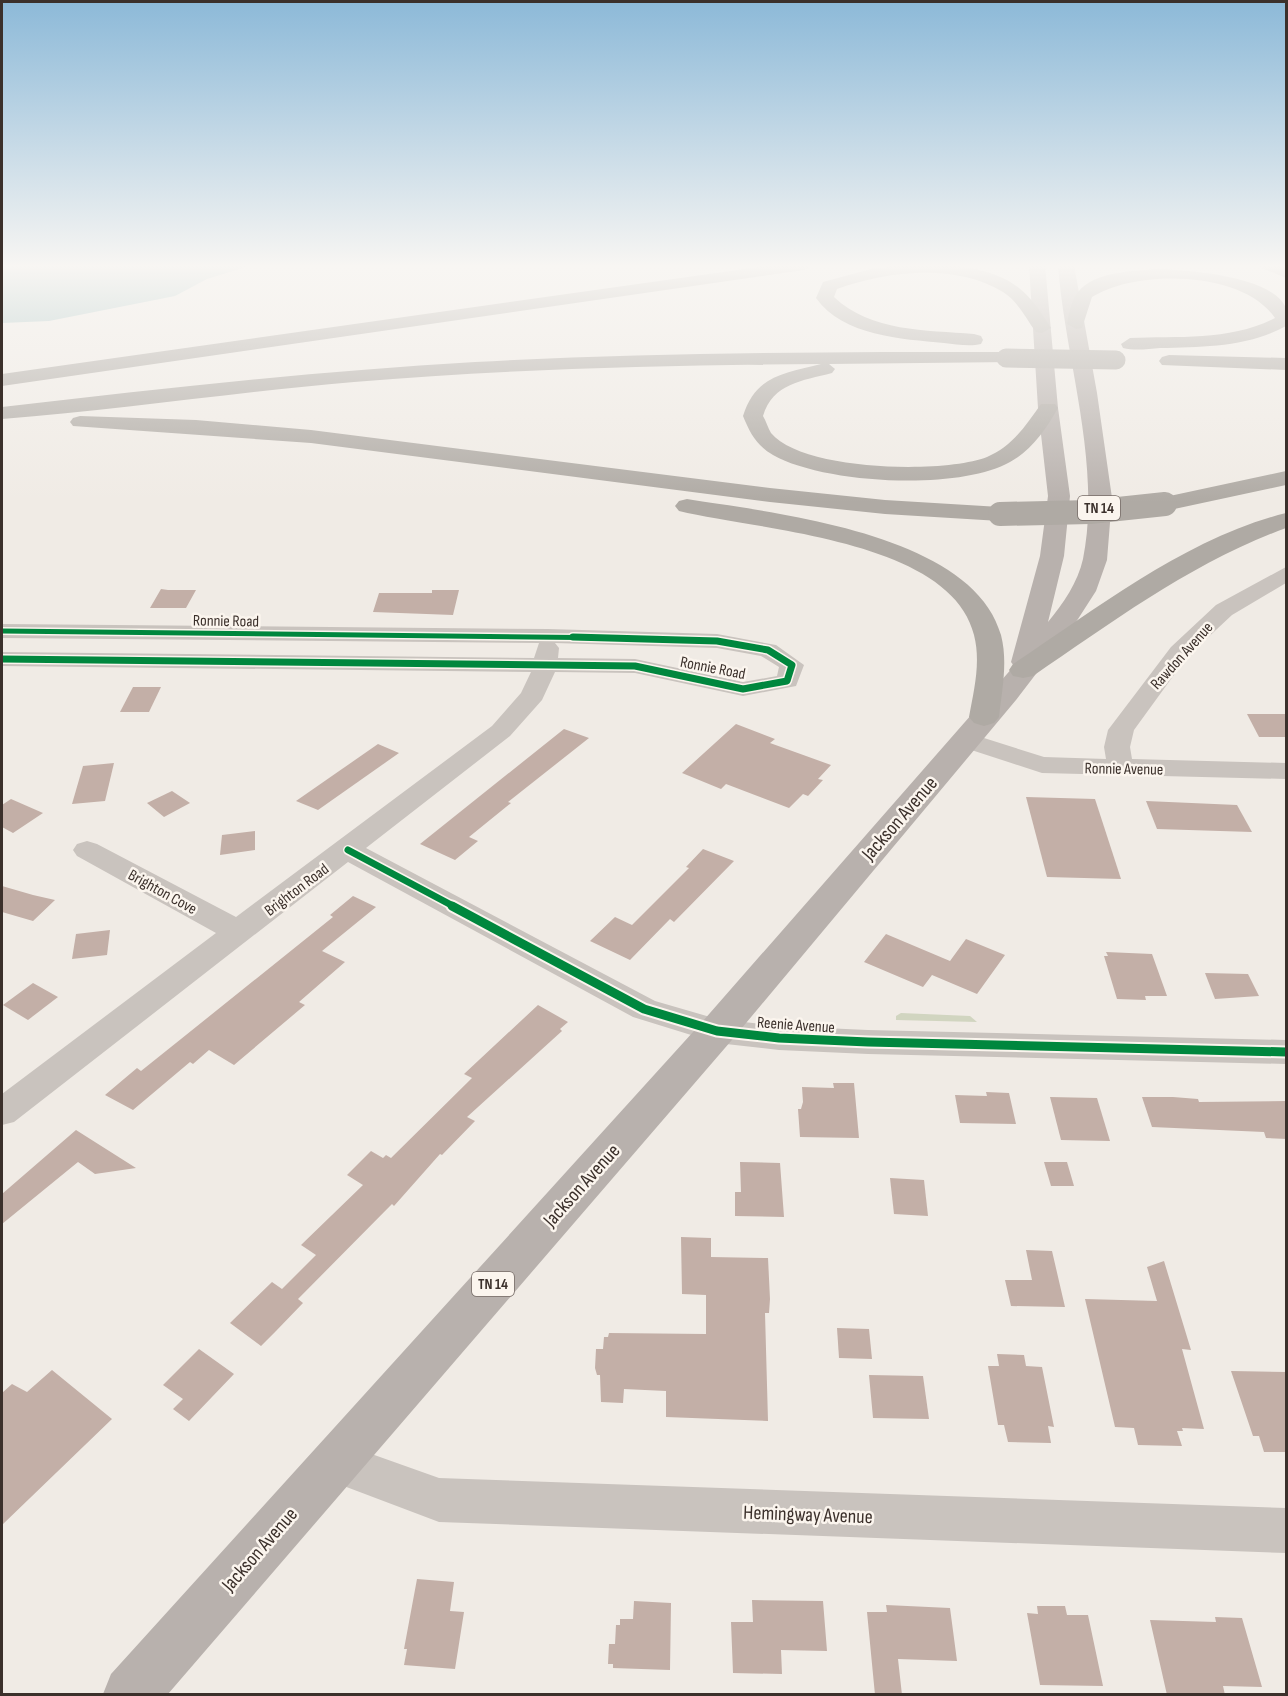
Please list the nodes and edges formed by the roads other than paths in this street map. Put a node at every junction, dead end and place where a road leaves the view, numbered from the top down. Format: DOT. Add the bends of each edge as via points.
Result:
graph roads {
  1 [pos="252,344"];
  2 [pos="741,344"];
  3 [pos="875,344"];
  4 [pos="976,344"];
  5 [pos="1043,344"];
  6 [pos="1079,344"];
  7 [pos="1163,344"];
  8 [pos="1287,347"];
  9 [pos="1001,348"];
  10 [pos="1120,349"];
  11 [pos="967,358"];
  12 [pos="1287,364"];
  13 [pos="2,380"];
  14 [pos="2,393"];
  15 [pos="1048,408"];
  16 [pos="2,413"];
  17 [pos="2,422"];
  18 [pos="231,427"];
  19 [pos="1287,478"];
  20 [pos="1287,520"];
  21 [pos="1287,574"];
  22 [pos="2,631"];
  23 [pos="549,636"];
  24 [pos="2,659"];
  25 [pos="545,665"];
  26 [pos="1023,670"];
  27 [pos="975,729"];
  28 [pos="1121,768"];
  29 [pos="1287,771"];
  30 [pos="87,850"];
  31 [pos="348,850"];
  32 [pos="239,932"];
  33 [pos="717,1031"];
  34 [pos="1287,1053"];
  35 [pos="2,1112"];
  36 [pos="335,1462"];
  37 [pos="1287,1531"];
  38 [pos="131,1695"];
  1 -- 13 [label="highway"];
  2 -- 14 [label="highway" via="318,363"];
  3 -- 9 [label="highway"];
  4 -- 9 [label="highway"];
  5 -- 15 [label="main road, Jackson Avenue / TN 14"];
  6 -- 26 [label="main road, Jackson Avenue / TN 14" via="1100,498 1095,560 1071,610"];
  7 -- 10 [label="highway"];
  8 -- 10 [label="highway"];
  9 -- 10 [label="highway, bridge"];
  9 -- 11 [label="highway"];
  10 -- 12 [label="highway"];
  11 -- 15 [label="highway" via="814,371 781,381 759,397 753,416 764,437 794,456 852,471 901,475 961,472 993,463 1032,435"];
  11 -- 16 [label="highway" via="722,359 474,368 310,380"];
  15 -- 26 [label="main road, Jackson Avenue / TN 14" via="1059,496 1052,556"];
  17 -- 18 [label="highway"];
  18 -- 19 [label="highway, bridge" via="866,506 1000,514 1090,512 1165,504"];
  18 -- 27 [label="highway" via="814,529 881,546 930,566 967,594 984,624 992,660"];
  20 -- 26 [label="highway" via="1184,565"];
  21 -- 28 [label="street, Rawdon Avenue" via="1224,610 1179,652 1121,730 1117,747"];
  22 -- 23 [label="street, Ronnie Road"];
  23 -- 25 [label="street, Brighton Road"];
  23 -- 25 [label="street, Ronnie Road" via="717,641 768,650 792,665 787,681 743,689 635,666"];
  24 -- 25 [label="street, Ronnie Road"];
  25 -- 31 [label="street, Brighton Road" via="534,696 501,731"];
  26 -- 27 [label="main road, Jackson Avenue / TN 14"];
  27 -- 28 [label="street, Ronnie Avenue" via="1042,765"];
  27 -- 33 [label="main road, Jackson Avenue / TN 14"];
  28 -- 29 [label="street, Ronnie Avenue"];
  30 -- 32 [label="street, Brighton Cove"];
  31 -- 32 [label="street, Brighton Road"];
  31 -- 33 [label="street, Reenie Avenue" via="644,1009"];
  32 -- 35 [label="street, Brighton Road"];
  33 -- 34 [label="street, Reenie Avenue" via="867,1042"];
  33 -- 36 [label="main road, Jackson Avenue / TN 14"];
  36 -- 37 [label="street, Hemingway Avenue" via="439,1500"];
  36 -- 38 [label="main road, Jackson Avenue / TN 14"];
}
